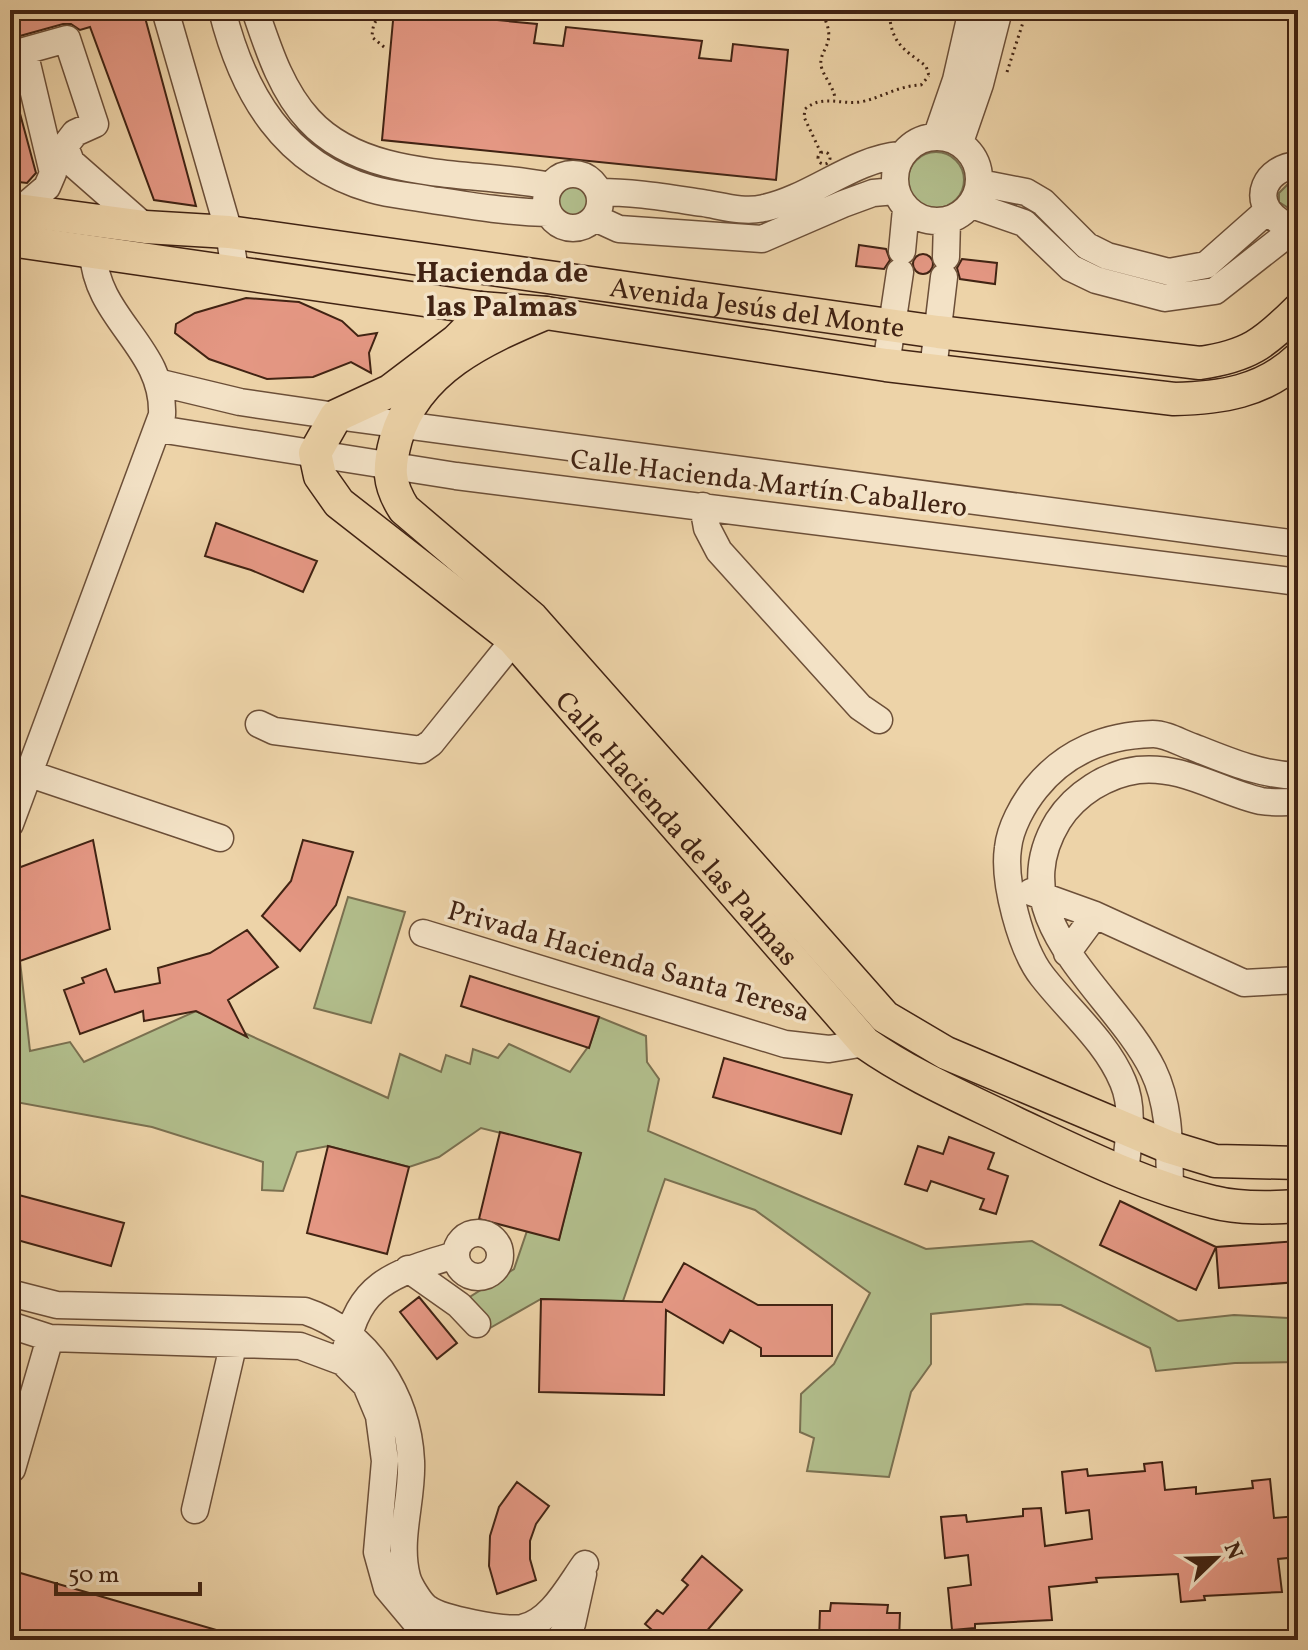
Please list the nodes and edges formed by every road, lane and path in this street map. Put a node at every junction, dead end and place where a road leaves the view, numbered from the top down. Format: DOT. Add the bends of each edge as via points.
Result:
graph roads {
  1 [pos="165,10"];
  2 [pos="222,10"];
  3 [pos="255,10"];
  4 [pos="392,10"];
  5 [pos="820,10"];
  6 [pos="889,10"];
  7 [pos="972,10"];
  8 [pos="999,10"];
  9 [pos="384,47"];
  10 [pos="835,99"];
  11 [pos="948,139"];
  12 [pos="821,153"];
  13 [pos="900,155"];
  14 [pos="1298,165"];
  15 [pos="549,186"];
  16 [pos="976,194"];
  17 [pos="901,200"];
  18 [pos="597,205"];
  19 [pos="1267,211"];
  20 [pos="548,213"];
  21 [pos="13,220"];
  22 [pos="947,221"];
  23 [pos="1298,225"];
  24 [pos="145,227"];
  25 [pos="229,232"];
  26 [pos="93,251"];
  27 [pos="235,271"];
  28 [pos="480,308"];
  29 [pos="1298,310"];
  30 [pos="546,313"];
  31 [pos="892,324"];
  32 [pos="938,332"];
  33 [pos="1298,359"];
  34 [pos="886,365"];
  35 [pos="933,370"];
  36 [pos="161,383"];
  37 [pos="240,402"];
  38 [pos="336,416"];
  39 [pos="400,424"];
  40 [pos="159,429"];
  41 [pos="233,440"];
  42 [pos="315,453"];
  43 [pos="388,465"];
  44 [pos="703,506"];
  45 [pos="1298,544"];
  46 [pos="1298,582"];
  47 [pos="522,629"];
  48 [pos="879,720"];
  49 [pos="259,724"];
  50 [pos="30,774"];
  51 [pos="1298,776"];
  52 [pos="1298,802"];
  53 [pos="10,824"];
  54 [pos="220,838"];
  55 [pos="751,864"];
  56 [pos="726,884"];
  57 [pos="1009,885"];
  58 [pos="1044,896"];
  59 [pos="1095,915"];
  60 [pos="423,933"];
  61 [pos="1067,953"];
  62 [pos="1298,980"];
  63 [pos="1115,1014"];
  64 [pos="1133,1036"];
  65 [pos="865,1043"];
  66 [pos="1100,1045"];
  67 [pos="1129,1131"];
  68 [pos="1169,1147"];
  69 [pos="1298,1163"];
  70 [pos="1125,1173"];
  71 [pos="1170,1189"];
  72 [pos="1298,1206"];
  73 [pos="455,1255"];
  74 [pos="408,1269"];
  75 [pos="10,1293"];
  76 [pos="477,1324"];
  77 [pos="10,1325"];
  78 [pos="349,1333"];
  79 [pos="50,1338"];
  80 [pos="233,1346"];
  81 [pos="343,1362"];
  82 [pos="12,1469"];
  83 [pos="195,1510"];
  84 [pos="459,1640"];
  85 [pos="558,1640"];
  1 -- 25 [label="street"];
  2 -- 20 [label="street" via="239,63 262,109 282,137 306,157 374,190"];
  3 -- 15 [label="street" via="291,95 309,121 330,138 392,165"];
  4 -- 9 [label="path" via="373,22 372,37"];
  5 -- 10 [label="path" via="830,30 822,68"];
  6 -- 10 [label="path" via="896,40 926,66 927,82 892,88 859,102"];
  7 -- 11 [label="street"];
  8 -- 11 [label="street" via="980,84"];
  10 -- 12 [label="path" via="805,109"];
  11 -- 13 [label="street" via="916,141"];
  11 -- 16 [label="street" via="975,160"];
  13 -- 17 [label="street" via="894,172"];
  13 -- 18 [label="street" via="880,157 763,209 628,192"];
  14 -- 19 [label="street" via="1282,166 1268,177 1262,194"];
  15 -- 18 [label="street" via="567,174 580,174 592,181"];
  15 -- 20 [label="street"];
  16 -- 19 [label="street" via="1026,192 1087,246 1169,272 1206,265"];
  16 -- 22 [label="street"];
  16 -- 23 [label="street" via="1024,223 1071,268 1165,298 1215,291"];
  17 -- 18 [label="street" via="853,201 762,239 619,229"];
  17 -- 22 [label="street" via="925,221"];
  17 -- 31 [label="street" via="901,261"];
  18 -- 20 [label="street" via="575,229 554,222"];
  19 -- 23 [label="street" via="1277,220"];
  21 -- 24 [label="main road, Avenida Jesús del Monte"];
  21 -- 24 [label="street" via="47,187 53,173 24,51 67,39 95,124 75,133 65,146 71,162"];
  21 -- 26 [label="main road, Avenida Jesús del Monte"];
  22 -- 32 [label="street"];
  24 -- 25 [label="main road, Avenida Jesús del Monte"];
  25 -- 27 [label="street"];
  25 -- 31 [label="main road, Avenida Jesús del Monte"];
  26 -- 27 [label="main road, Avenida Jesús del Monte"];
  26 -- 36 [label="street" via="98,284"];
  27 -- 28 [label="main road, Avenida Jesús del Monte"];
  28 -- 30 [label="main road, Avenida Jesús del Monte"];
  28 -- 38 [label="main road" via="456,341 390,391"];
  29 -- 32 [label="main road, Avenida Jesús del Monte" via="1263,345 1233,358 1200,363"];
  30 -- 34 [label="main road, Avenida Jesús del Monte"];
  30 -- 39 [label="main road" via="493,335 447,364"];
  31 -- 32 [label="main road, Avenida Jesús del Monte"];
  31 -- 34 [label="street"];
  32 -- 35 [label="street"];
  33 -- 35 [label="main road, Avenida Jesús del Monte" via="1259,386 1219,398 1174,399"];
  34 -- 35 [label="main road, Avenida Jesús del Monte"];
  36 -- 37 [label="street, Calle Hacienda Martín Caballero"];
  36 -- 40 [label="street"];
  37 -- 38 [label="street, Calle Hacienda Martín Caballero"];
  37 -- 41 [label="street" via="230,420"];
  38 -- 39 [label="street, Calle Hacienda Martín Caballero"];
  38 -- 42 [label="main road"];
  39 -- 43 [label="main road"];
  39 -- 45 [label="street, Calle Hacienda Martín Caballero"];
  40 -- 41 [label="street, Calle Hacienda Martín Caballero"];
  40 -- 50 [label="street"];
  41 -- 42 [label="street, Calle Hacienda Martín Caballero"];
  42 -- 43 [label="street, Calle Hacienda Martín Caballero"];
  42 -- 47 [label="main road, Calle Hacienda de las Palmas" via="320,476 339,503"];
  43 -- 44 [label="street, Calle Hacienda Martín Caballero"];
  43 -- 47 [label="main road, Calle Hacienda de las Palmas" via="393,493 404,509"];
  44 -- 46 [label="street, Calle Hacienda Martín Caballero"];
  44 -- 48 [label="street" via="719,551 860,707"];
  47 -- 49 [label="street" via="421,750 274,731"];
  47 -- 55 [label="main road, Calle Hacienda de las Palmas"];
  47 -- 56 [label="main road, Calle Hacienda de las Palmas"];
  50 -- 53 [label="street"];
  50 -- 54 [label="street"];
  51 -- 57 [label="street" via="1265,774 1157,734 1121,737 1082,749 1055,765 1019,816 1008,847"];
  52 -- 58 [label="street" via="1262,801 1191,775 1138,770 1094,785 1067,806 1047,840"];
  55 -- 56 [label="main road"];
  55 -- 67 [label="main road, Calle Hacienda de las Palmas" via="885,1017 946,1053"];
  56 -- 65 [label="main road, Calle Hacienda de las Palmas"];
  57 -- 58 [label="street"];
  57 -- 66 [label="street" via="1040,973"];
  58 -- 59 [label="street"];
  58 -- 61 [label="street"];
  59 -- 61 [label="street"];
  59 -- 62 [label="street" via="1244,983"];
  60 -- 65 [label="street, Privada Hacienda Santa Teresa" via="785,1044 829,1049"];
  61 -- 63 [label="street"];
  63 -- 64 [label="street"];
  63 -- 66 [label="street"];
  64 -- 66 [label="street"];
  64 -- 68 [label="street" via="1154,1072 1167,1111"];
  65 -- 70 [label="main road, Calle Hacienda de las Palmas" via="897,1066"];
  66 -- 67 [label="street" via="1124,1084"];
  67 -- 68 [label="main road, Calle Hacienda de las Palmas"];
  67 -- 70 [label="street"];
  68 -- 69 [label="main road, Calle Hacienda de las Palmas" via="1215,1161"];
  68 -- 71 [label="street"];
  70 -- 71 [label="main road, Calle Hacienda de las Palmas"];
  71 -- 72 [label="main road, Calle Hacienda de las Palmas" via="1215,1203"];
  73 -- 74 [label="street"];
  74 -- 76 [label="street"];
  74 -- 78 [label="street" via="373,1290 357,1308"];
  75 -- 78 [label="street" via="57,1305 305,1311"];
  77 -- 79 [label="street"];
  78 -- 81 [label="street"];
  78 -- 85 [label="street" via="384,1372 401,1408 411,1461 404,1548 408,1579 427,1608 472,1623 522,1628 550,1612 585,1564 572,1624"];
  79 -- 80 [label="street"];
  79 -- 82 [label="street"];
  80 -- 81 [label="street" via="300,1346"];
  80 -- 83 [label="street"];
  81 -- 84 [label="street" via="366,1385 379,1416 385,1461 377,1552 387,1588 418,1625"];
}
